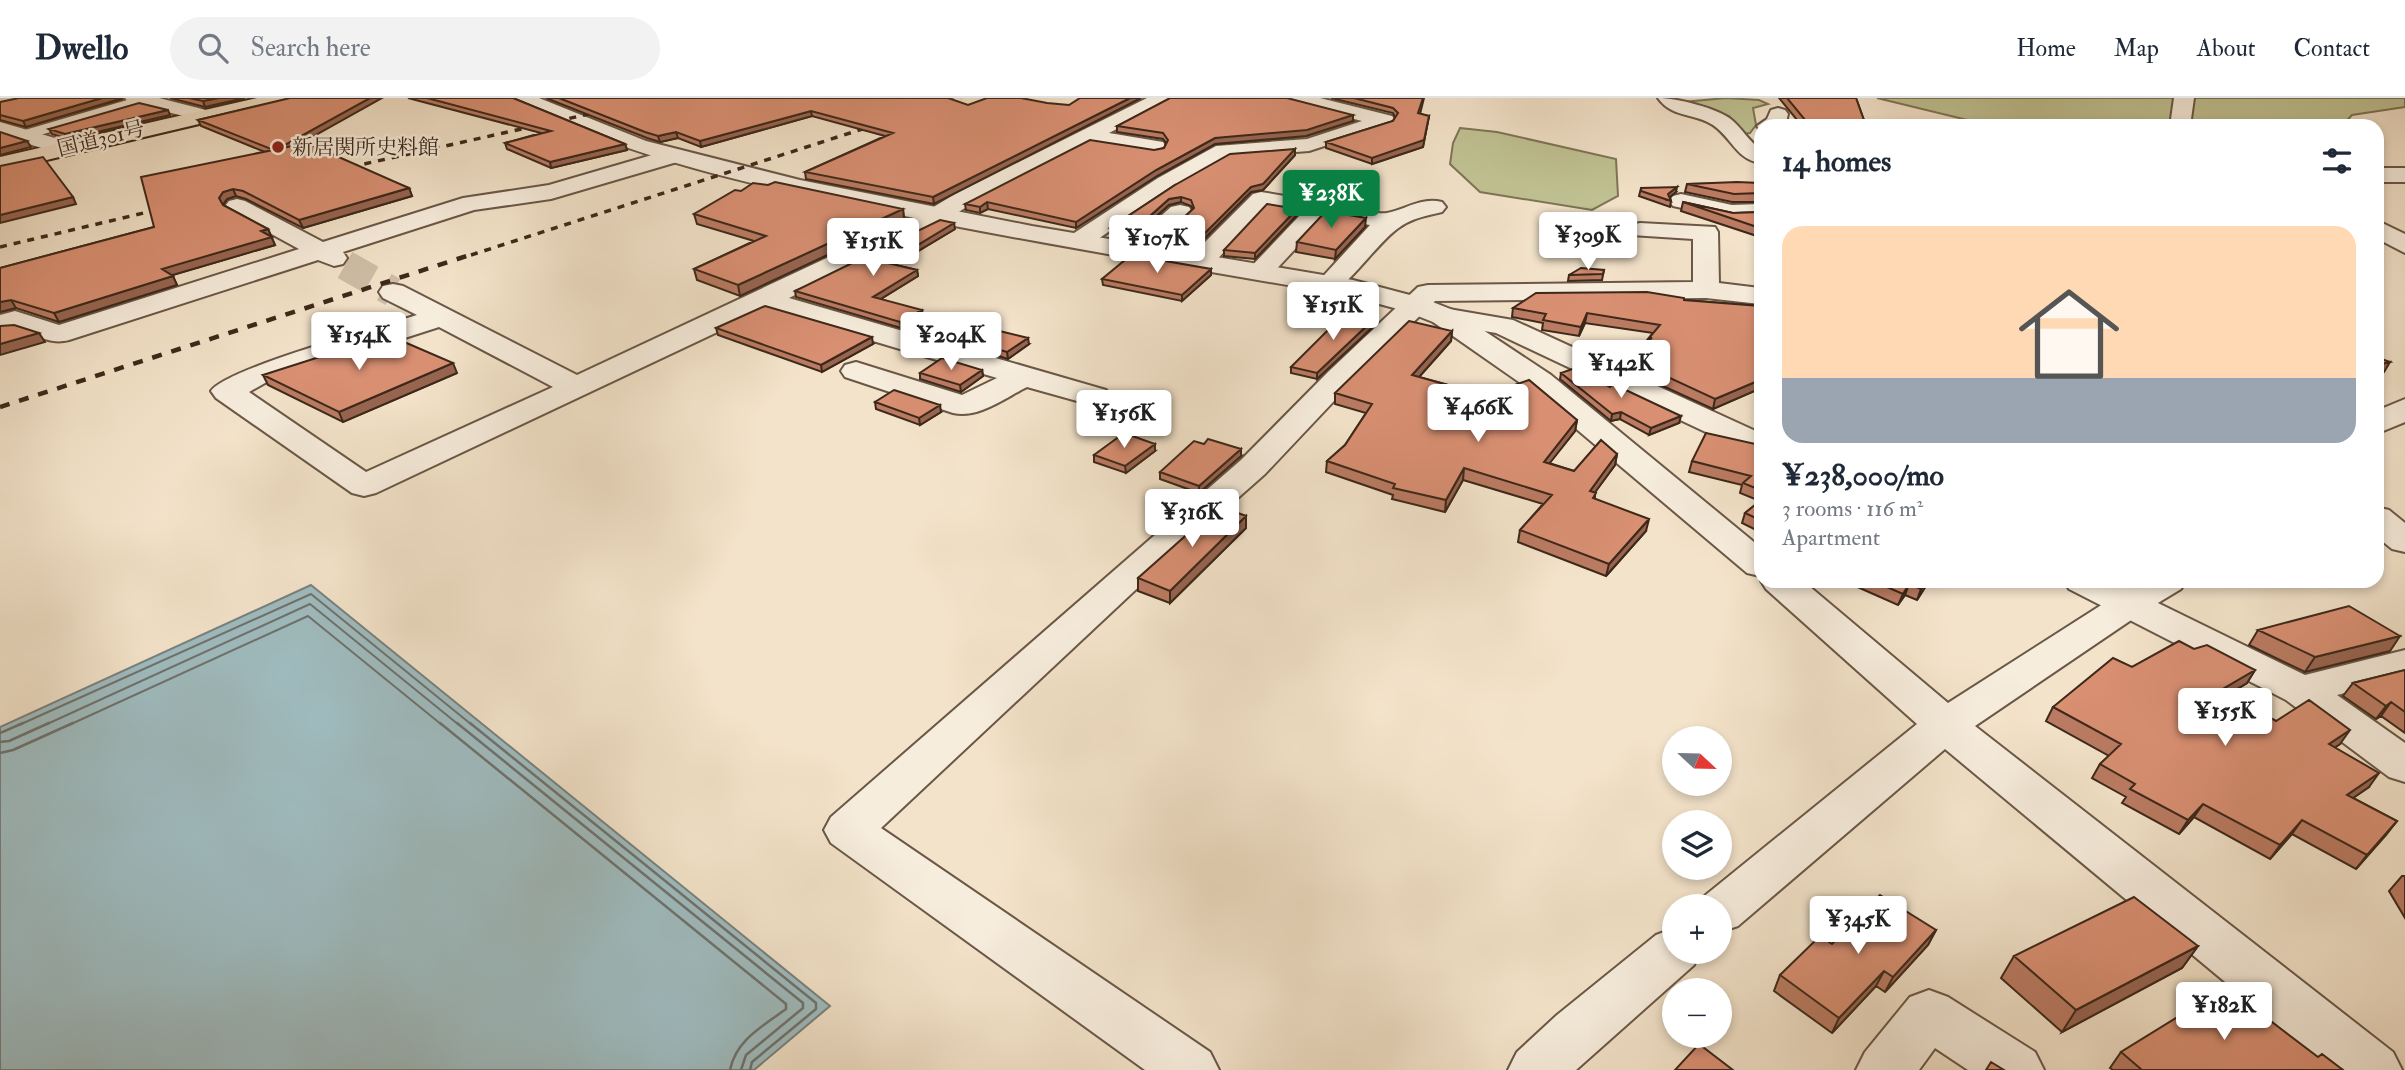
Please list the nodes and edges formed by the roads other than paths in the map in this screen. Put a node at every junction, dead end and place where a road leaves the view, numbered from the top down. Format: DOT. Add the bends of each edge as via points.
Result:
graph roads {
  1 [pos="15,98"];
  2 [pos="284,98"];
  3 [pos="523,98"];
  4 [pos="1162,98"];
  5 [pos="1296,98"];
  6 [pos="1668,98"];
  7 [pos="2184,98"];
  8 [pos="140,99"];
  9 [pos="0,101"];
  10 [pos="204,115"];
  11 [pos="2181,119"];
  12 [pos="0,128"];
  13 [pos="24,135"];
  14 [pos="1088,136"];
  15 [pos="1309,145"];
  16 [pos="1155,147"];
  17 [pos="64,148"];
  18 [pos="1754,154"];
  19 [pos="669,157"];
  20 [pos="1343,158"];
  21 [pos="0,164"];
  22 [pos="2384,175"];
  23 [pos="2405,175"];
  24 [pos="1681,201"];
  25 [pos="1324,205"];
  26 [pos="237,206"];
  27 [pos="1434,206"];
  28 [pos="1754,211"];
  29 [pos="1180,212"];
  30 [pos="936,216"];
  31 [pos="1388,221"];
  32 [pos="1640,230"];
  33 [pos="2384,232"];
  34 [pos="1080,240"];
  35 [pos="2405,244"];
  36 [pos="320,250"];
  37 [pos="1137,250"];
  38 [pos="1200,261"];
  39 [pos="345,265"];
  40 [pos="1260,271"];
  41 [pos="1329,284"];
  42 [pos="1706,290"];
  43 [pos="394,292"];
  44 [pos="1754,295"];
  45 [pos="764,300"];
  46 [pos="1429,310"];
  47 [pos="442,317"];
  48 [pos="5,319"];
  49 [pos="906,343"];
  50 [pos="1024,376"];
  51 [pos="575,386"];
  52 [pos="1094,397"];
  53 [pos="2405,409"];
  54 [pos="2384,420"];
  55 [pos="1754,432"];
  56 [pos="2384,524"];
  57 [pos="2405,541"];
  58 [pos="1754,560"];
  59 [pos="1788,588"];
  60 [pos="2098,588"];
  61 [pos="2155,588"];
  62 [pos="2129,603"];
  63 [pos="2405,664"];
  64 [pos="2301,690"];
  65 [pos="1945,725"];
  66 [pos="2405,766"];
  67 [pos="1732,902"];
  68 [pos="1662,961"];
  69 [pos="1190,1070"];
  70 [pos="1537,1070"];
  71 [pos="1885,1070"];
  72 [pos="2015,1070"];
  73 [pos="2373,1070"];
  1 -- 9 [label="street"];
  2 -- 10 [label="highway, 国道301号"];
  3 -- 19 [label="street" via="593,132"];
  4 -- 14 [label="street"];
  5 -- 15 [label="street" via="1388,112"];
  6 -- 18 [label="street" via="1680,109 1721,121"];
  7 -- 11 [label="street"];
  8 -- 10 [label="street"];
  8 -- 13 [label="street"];
  10 -- 17 [label="highway, 国道301号"];
  12 -- 13 [label="street"];
  13 -- 17 [label="street"];
  14 -- 16 [label="street"];
  14 -- 30 [label="street"];
  15 -- 20 [label="street"];
  15 -- 34 [label="street" via="1224,151"];
  17 -- 21 [label="highway, 国道301号"];
  19 -- 30 [label="street"];
  19 -- 36 [label="street" via="551,192 471,203"];
  22 -- 23 [label="street"];
  24 -- 28 [label="street" via="1732,212"];
  25 -- 31 [label="street"];
  25 -- 38 [label="street" via="1261,199"];
  25 -- 40 [label="street"];
  26 -- 36 [label="street"];
  27 -- 31 [label="street" via="1418,207"];
  29 -- 37 [label="street"];
  30 -- 34 [label="street"];
  30 -- 45 [label="street"];
  31 -- 41 [label="street"];
  32 -- 42 [label="street" via="1706,232"];
  33 -- 35 [label="street"];
  34 -- 37 [label="street"];
  36 -- 39 [label="street"];
  36 -- 48 [label="street" via="59,334"];
  37 -- 38 [label="street"];
  38 -- 40 [label="street"];
  40 -- 41 [label="street"];
  41 -- 46 [label="street"];
  42 -- 44 [label="street"];
  42 -- 46 [label="street" via="1564,281 1428,293"];
  43 -- 47 [label="street"];
  45 -- 49 [label="street"];
  45 -- 51 [label="street"];
  46 -- 55 [label="street" via="1503,326"];
  46 -- 58 [label="street" via="1540,382"];
  46 -- 69 [label="street" via="848,830"];
  47 -- 51 [label="street"];
  47 -- 51 [label="street" via="254,377 227,391 364,485"];
  49 -- 50 [label="street"];
  49 -- 50 [label="street" via="856,371 964,406"];
  50 -- 52 [label="street"];
  53 -- 54 [label="street"];
  56 -- 57 [label="street"];
  59 -- 65 [label="street"];
  60 -- 62 [label="street"];
  61 -- 62 [label="street"];
  62 -- 64 [label="street"];
  62 -- 65 [label="street"];
  63 -- 64 [label="street"];
  64 -- 66 [label="street"];
  65 -- 67 [label="street"];
  65 -- 73 [label="street"];
  68 -- 70 [label="street"];
  71 -- 72 [label="street" via="1929,1014"];
}
